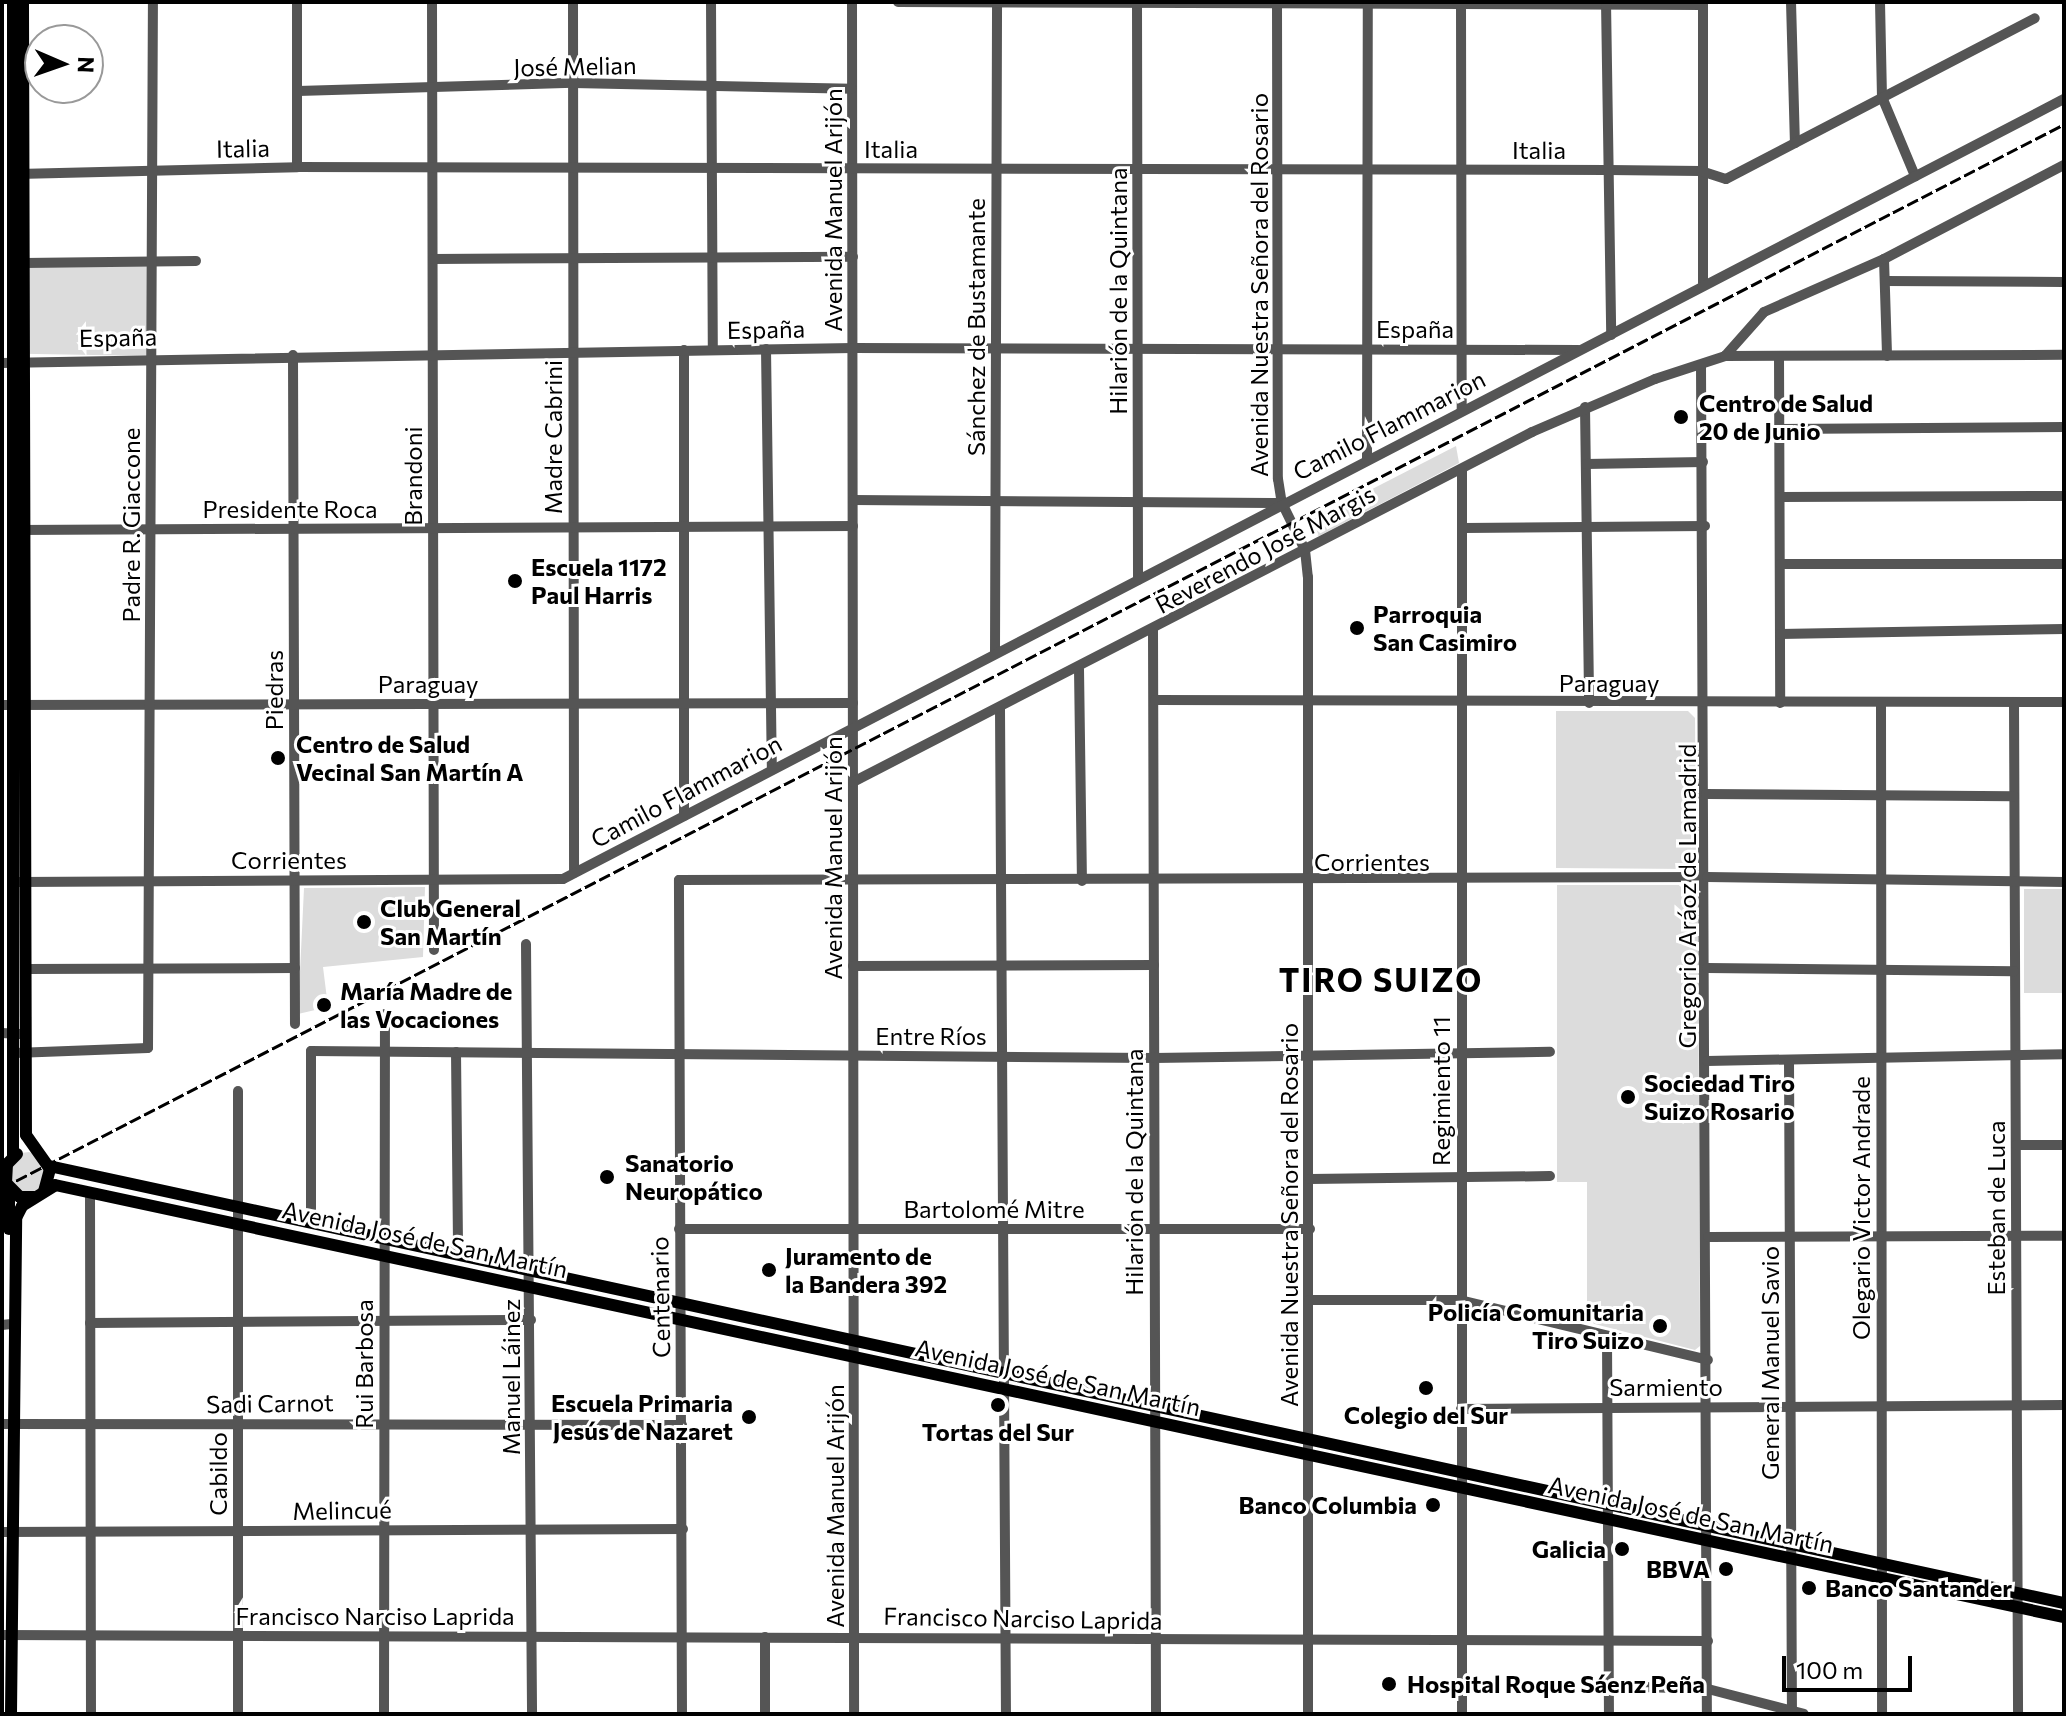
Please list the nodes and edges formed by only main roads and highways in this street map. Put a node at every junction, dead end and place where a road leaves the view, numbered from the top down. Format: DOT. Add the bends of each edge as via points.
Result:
graph roads {
  1 [pos="13,2"];
  2 [pos="23,2"];
  3 [pos="8,111"];
  4 [pos="19,174"];
  5 [pos="14,361"];
  6 [pos="21,882"];
  7 [pos="15,1034"];
  8 [pos="21,1053"];
  9 [pos="38,1154"];
  10 [pos="8,1158"];
  11 [pos="49,1166"];
  12 [pos="5,1182"];
  13 [pos="39,1194"];
  14 [pos="12,1268"];
  15 [pos="6,1324"];
  16 [pos="1005,1381"];
  17 [pos="1154,1412"];
  18 [pos="6,1424"];
  19 [pos="7,1532"];
  20 [pos="2064,1603"];
  21 [pos="2064,1617"];
  22 [pos="6,1635"];
  23 [pos="11,1714"];
  1 -- 3 [label="main road"];
  2 -- 4 [label="main road"];
  3 -- 4 [label="main road"];
  4 -- 5 [label="main road"];
  4 -- 5 [label="main road" via="24,263"];
  5 -- 6 [label="main road"];
  6 -- 7 [label="main road"];
  6 -- 7 [label="main road" via="26,969"];
  7 -- 8 [label="main road"];
  8 -- 9 [label="main road" via="26,1135"];
  8 -- 10 [label="main road"];
  9 -- 10 [label="main road"];
  9 -- 11 [label="main road"];
  10 -- 12 [label="main road"];
  11 -- 13 [label="main road"];
  11 -- 16 [label="main road, Avenida José de San Martín" via="856,1341"];
  12 -- 13 [label="main road, Avenida José de San Martín"];
  12 -- 14 [label="main road"];
  13 -- 14 [label="main road" via="16,1218"];
  13 -- 16 [label="main road, Avenida José de San Martín" via="68,1185 856,1356"];
  14 -- 15 [label="main road"];
  15 -- 18 [label="main road"];
  16 -- 17 [label="main road, Avenida José de San Martín"];
  17 -- 20 [label="main road, Avenida José de San Martín" via="1608,1503"];
  17 -- 21 [label="main road, Avenida José de San Martín" via="1308,1456"];
  18 -- 19 [label="main road"];
  19 -- 22 [label="main road"];
  22 -- 23 [label="main road"];
}
